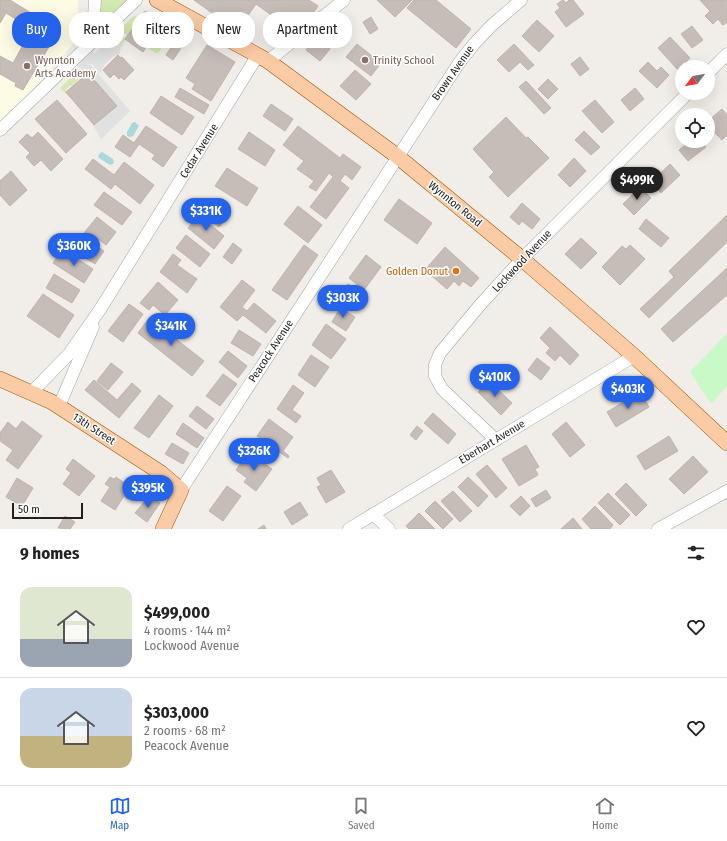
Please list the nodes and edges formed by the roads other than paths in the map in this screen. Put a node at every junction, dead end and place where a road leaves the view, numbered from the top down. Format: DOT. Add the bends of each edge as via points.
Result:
graph roads {
  1 [pos="95,0"];
  2 [pos="136,0"];
  3 [pos="157,0"];
  4 [pos="344,0"];
  5 [pos="521,0"];
  6 [pos="94,12"];
  7 [pos="123,12"];
  8 [pos="85,48"];
  9 [pos="727,54"];
  10 [pos="263,58"];
  11 [pos="715,66"];
  12 [pos="681,100"];
  13 [pos="0,130"];
  14 [pos="397,156"];
  15 [pos="522,259"];
  16 [pos="101,308"];
  17 [pos="634,356"];
  18 [pos="0,379"];
  19 [pos="31,393"];
  20 [pos="59,406"];
  21 [pos="496,440"];
  22 [pos="727,443"];
  23 [pos="181,490"];
  24 [pos="727,491"];
  25 [pos="373,514"];
  26 [pos="163,529"];
  27 [pos="349,529"];
  28 [pos="389,529"];
  29 [pos="658,529"];
  1 -- 6 [label="street"];
  2 -- 7 [label="street"];
  3 -- 10 [label="main road, Wynnton Road"];
  4 -- 10 [label="street, Cedar Avenue"];
  5 -- 14 [label="street, Brown Avenue" via="491,26 458,63"];
  8 -- 13 [label="street"];
  9 -- 11 [label="street"];
  10 -- 14 [label="main road, Wynnton Road"];
  10 -- 16 [label="street, Cedar Avenue"];
  12 -- 15 [label="street, Lockwood Avenue"];
  14 -- 15 [label="main road, Wynnton Road"];
  14 -- 23 [label="street, Peacock Avenue"];
  15 -- 17 [label="main road, Wynnton Road"];
  15 -- 21 [label="street, Lockwood Avenue" via="440,353 435,365 435,376 442,389"];
  16 -- 19 [label="street" via="69,354"];
  16 -- 20 [label="street"];
  17 -- 21 [label="street, Eberhart Avenue"];
  17 -- 22 [label="main road, Wynnton Road"];
  18 -- 19 [label="main road, 13th Street"];
  19 -- 20 [label="main road, 13th Street"];
  20 -- 23 [label="main road, 13th Street" via="161,473"];
  21 -- 25 [label="street, Eberhart Avenue"];
  23 -- 26 [label="main road, Peacock Avenue"];
  24 -- 29 [label="street"];
  25 -- 27 [label="street, Eberhart Avenue"];
  25 -- 28 [label="street"];
}
